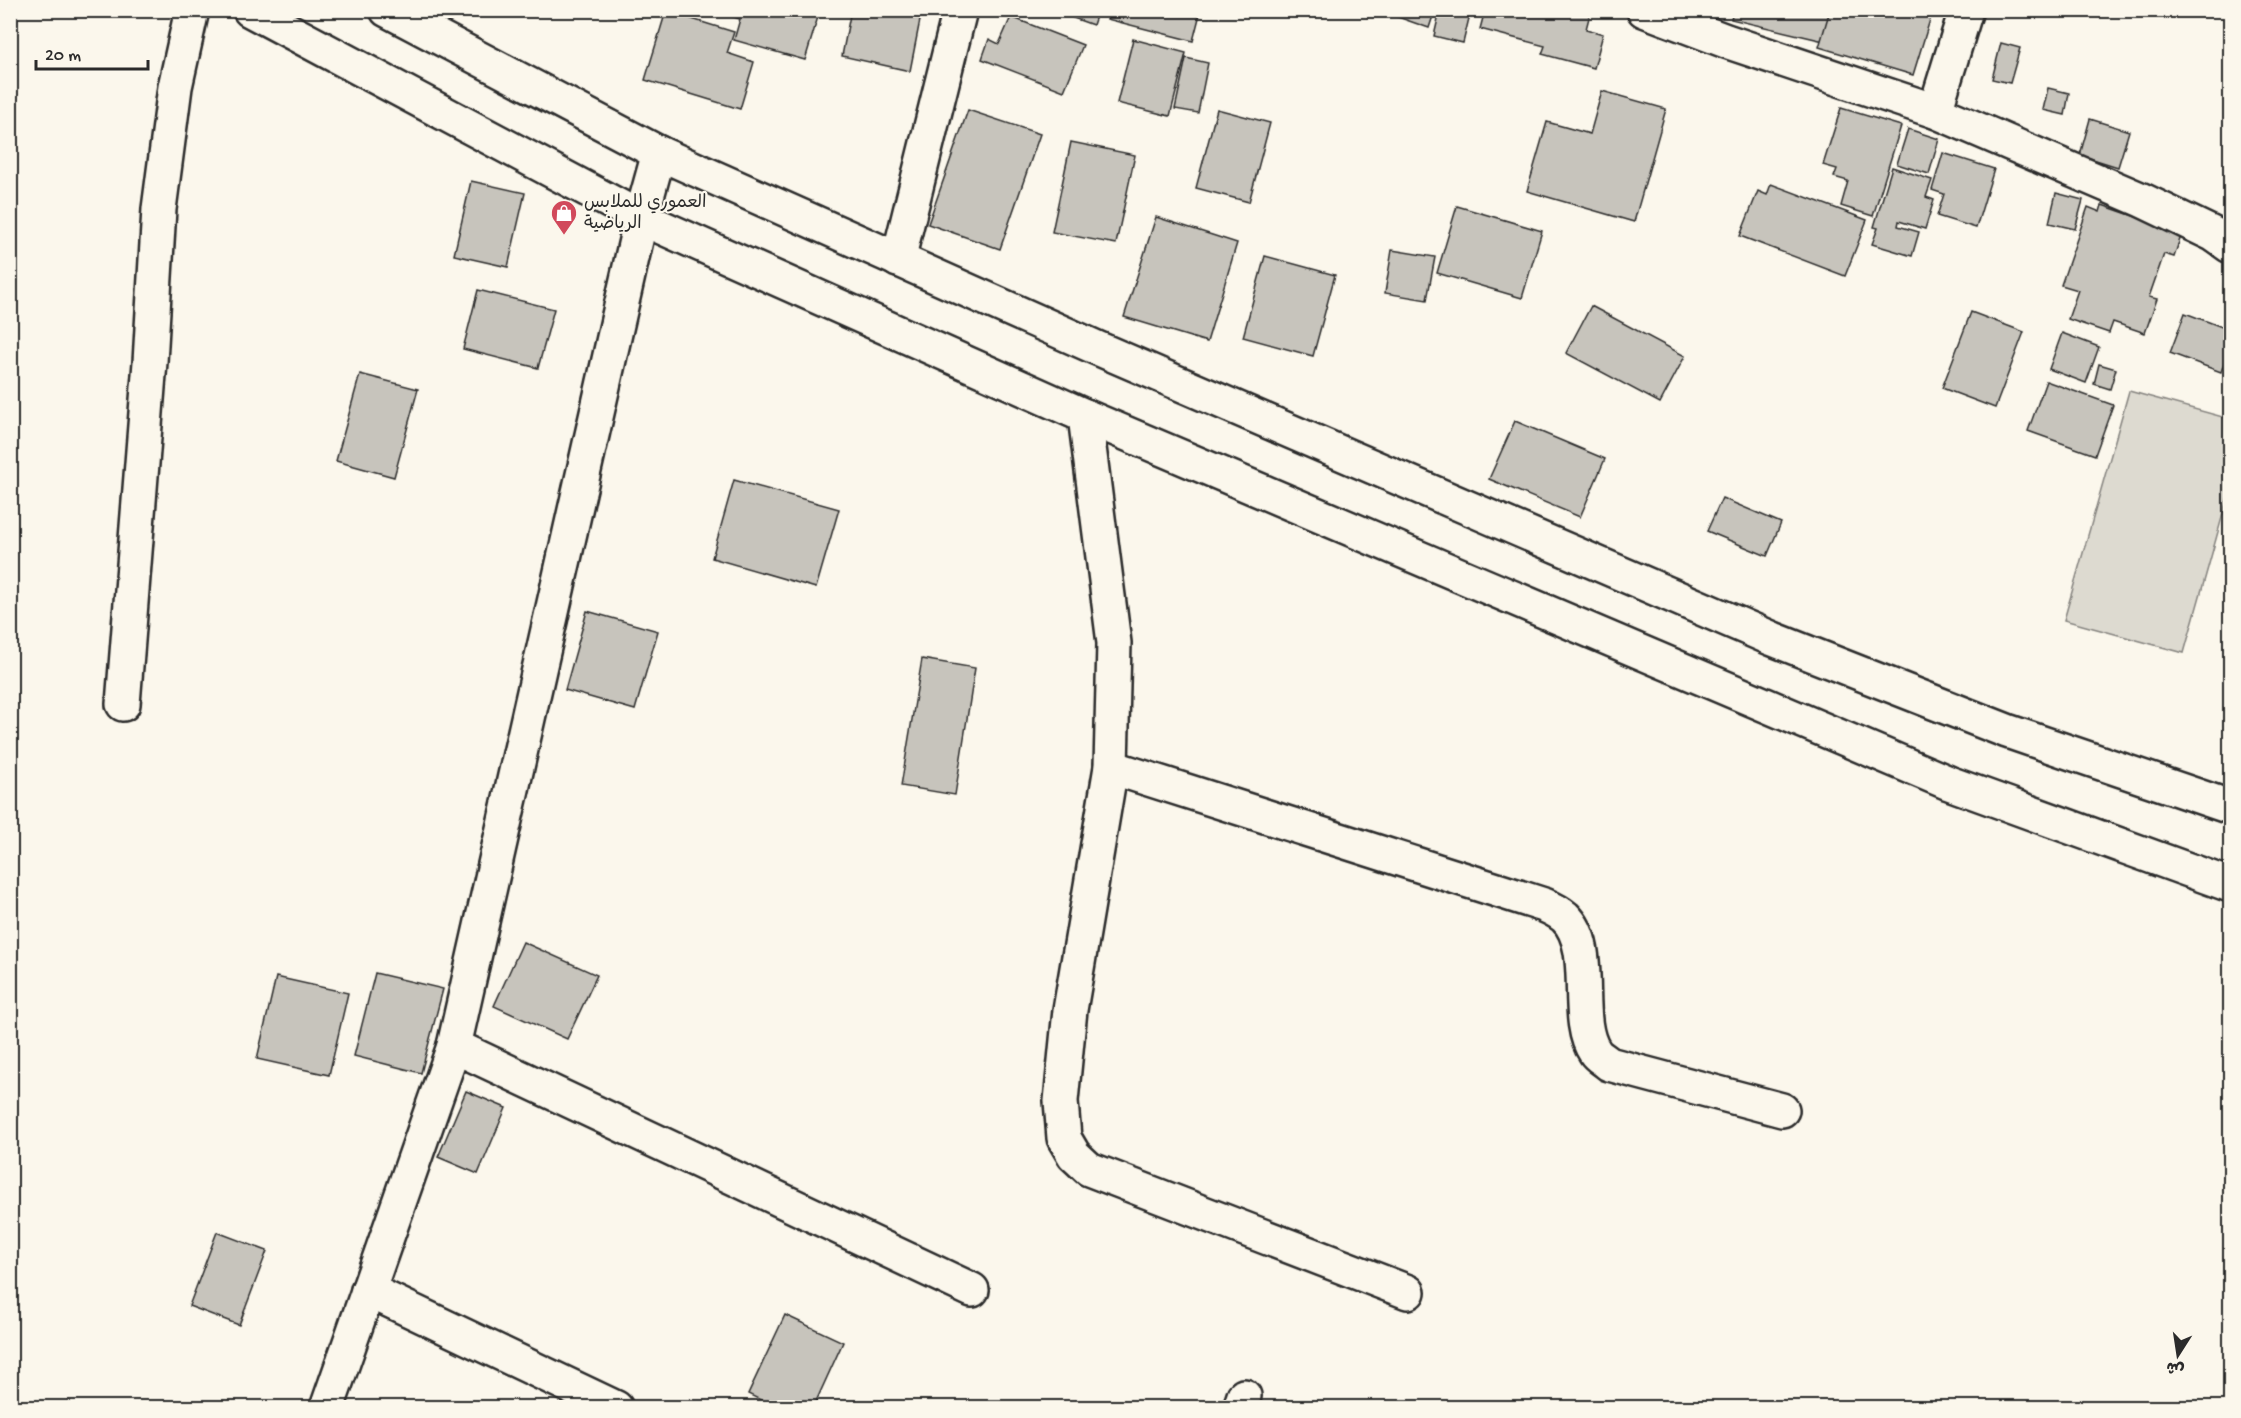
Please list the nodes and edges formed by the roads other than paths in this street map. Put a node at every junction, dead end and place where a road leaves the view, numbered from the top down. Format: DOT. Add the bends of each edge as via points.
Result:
graph roads {
  1 [pos="192,10"];
  2 [pos="250,10"];
  3 [pos="387,10"];
  4 [pos="960,10"];
  5 [pos="1644,10"];
  6 [pos="1966,10"];
  7 [pos="1935,111"];
  8 [pos="659,153"];
  9 [pos="641,218"];
  10 [pos="2230,246"];
  11 [pos="898,260"];
  12 [pos="1084,416"];
  13 [pos="123,704"];
  14 [pos="1111,767"];
  15 [pos="2230,807"];
  16 [pos="2230,885"];
  17 [pos="454,1046"];
  18 [pos="1782,1110"];
  19 [pos="368,1290"];
  20 [pos="972,1290"];
  21 [pos="1408,1292"];
  22 [pos="327,1407"];
  23 [pos="616,1407"];
  1 -- 13 [label="street" via="175,87 159,208"];
  2 -- 9 [label="street"];
  3 -- 8 [label="street"];
  4 -- 11 [label="street"];
  5 -- 7 [label="street"];
  6 -- 7 [label="street"];
  7 -- 10 [label="street" via="2142,200"];
  8 -- 9 [label="street"];
  8 -- 11 [label="street"];
  9 -- 12 [label="street"];
  9 -- 17 [label="street"];
  11 -- 15 [label="street" via="1773,639 2007,731"];
  12 -- 14 [label="street" via="1114,643"];
  12 -- 16 [label="street" via="1949,783"];
  14 -- 18 [label="street" via="1544,905 1564,916 1573,928 1581,956 1588,1039 1596,1054 1610,1064"];
  14 -- 21 [label="street" via="1070,1010 1061,1101 1064,1138 1089,1169"];
  17 -- 19 [label="street"];
  17 -- 20 [label="street"];
  19 -- 22 [label="street"];
  19 -- 23 [label="street"];
}
